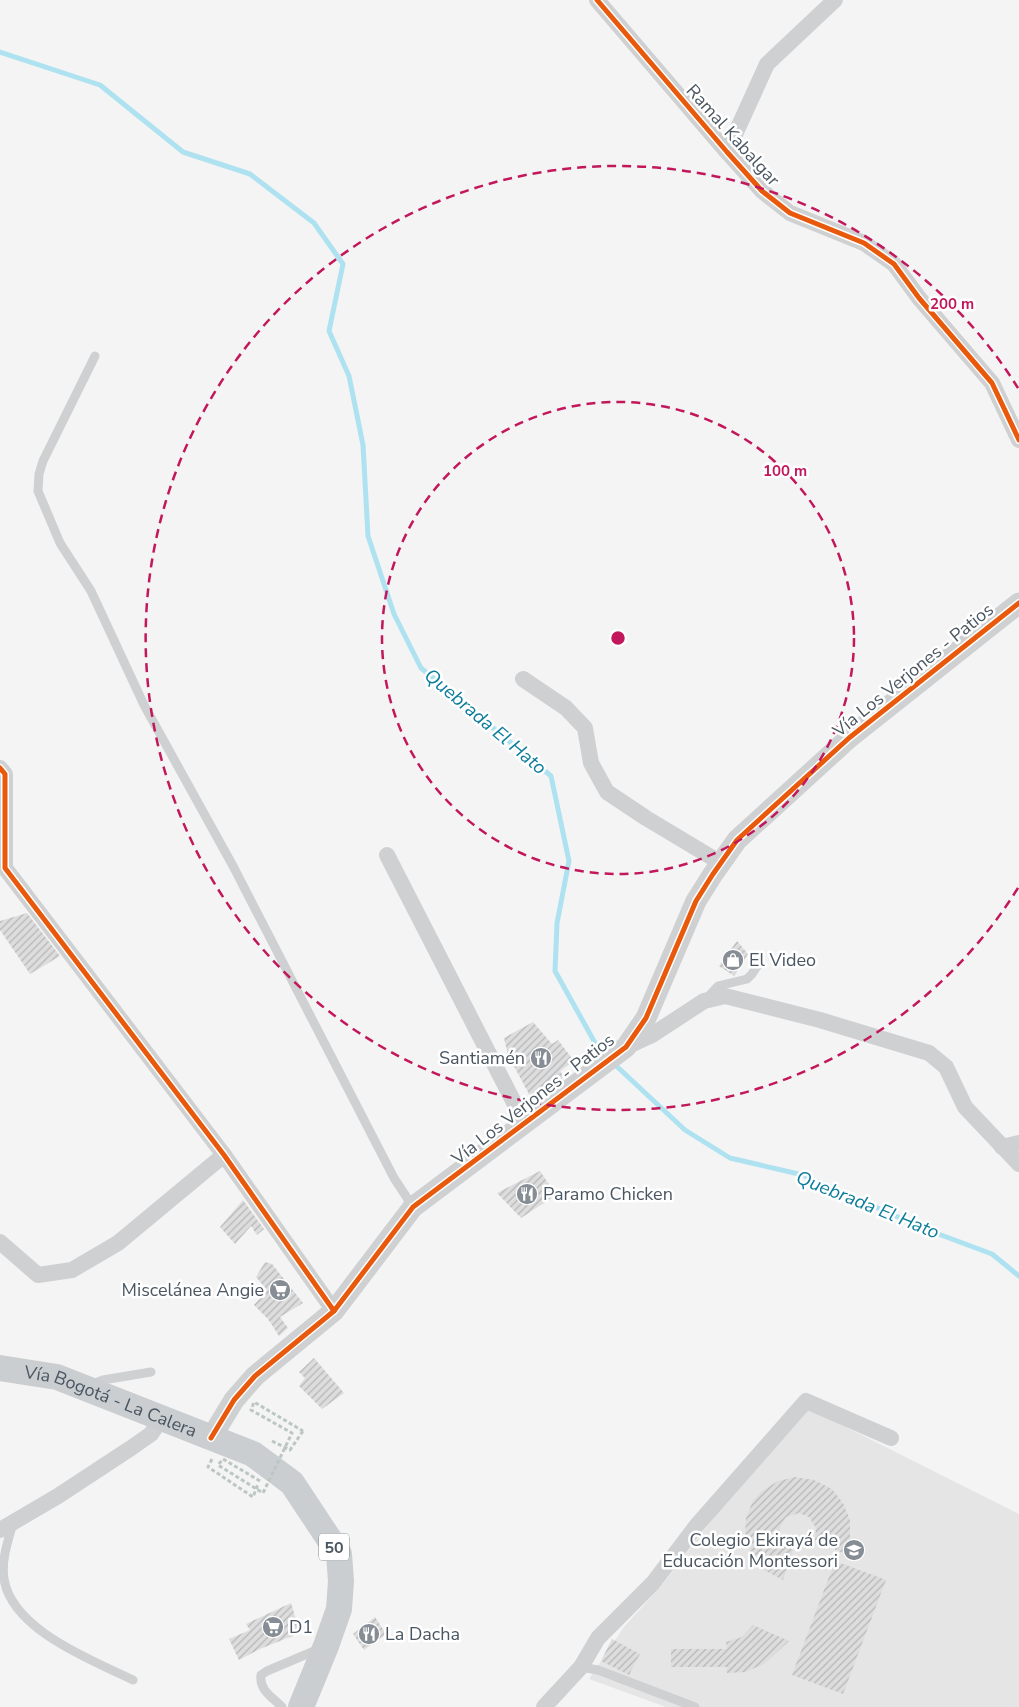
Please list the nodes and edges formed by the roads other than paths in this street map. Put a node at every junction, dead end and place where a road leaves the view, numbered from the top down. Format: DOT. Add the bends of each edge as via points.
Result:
graph roads {
  1 [pos="597,0"];
  2 [pos="835,0"];
  3 [pos="726,152"];
  4 [pos="95,356"];
  5 [pos="1019,440"];
  6 [pos="1019,603"];
  7 [pos="523,679"];
  8 [pos="0,768"];
  9 [pos="388,855"];
  10 [pos="721,863"];
  11 [pos="759,963"];
  12 [pos="704,1001"];
  13 [pos="615,1055"];
  14 [pos="525,1124"];
  15 [pos="1019,1143"];
  16 [pos="1002,1147"];
  17 [pos="224,1156"];
  18 [pos="1019,1164"];
  19 [pos="413,1207"];
  20 [pos="0,1242"];
  21 [pos="334,1311"];
  22 [pos="0,1368"];
  23 [pos="151,1372"];
  24 [pos="84,1388"];
  25 [pos="161,1418"];
  26 [pos="891,1438"];
  27 [pos="208,1446"];
  28 [pos="6,1526"];
  29 [pos="326,1646"];
  30 [pos="581,1667"];
  31 [pos="133,1680"];
  32 [pos="282,1707"];
  33 [pos="301,1707"];
  34 [pos="544,1707"];
  35 [pos="695,1707"];
  1 -- 3 [label="street, Ramal Kabalgar"];
  2 -- 3 [label="street" via="767,64"];
  3 -- 5 [label="street, Ramal Kabalgar" via="762,191 790,212 864,243 894,264 992,383"];
  4 -- 19 [label="lane" via="43,461 38,491 60,543 91,591 144,705 233,866 394,1178"];
  6 -- 10 [label="street, Vía Los Verjones - Patios" via="849,738 737,840"];
  7 -- 10 [label="street" via="566,708 585,728 591,763 607,792"];
  8 -- 17 [label="street" via="5,774 4,868"];
  9 -- 14 [label="street"];
  10 -- 13 [label="street, Vía Los Verjones - Patios" via="696,901 646,1018"];
  11 -- 12 [label="lane" via="752,974 718,986"];
  12 -- 13 [label="street"];
  12 -- 16 [label="street" via="724,996 820,1020 929,1053 946,1067 965,1108"];
  13 -- 14 [label="street, Vía Los Verjones - Patios"];
  14 -- 19 [label="street, Vía Los Verjones - Patios"];
  15 -- 16 [label="street"];
  16 -- 18 [label="street"];
  17 -- 20 [label="street" via="118,1243 72,1270 38,1275"];
  17 -- 21 [label="street"];
  19 -- 21 [label="street, Vía Los Verjones - Patios"];
  21 -- 27 [label="street, Vía Los Verjones - Patios" via="256,1376 234,1400"];
  22 -- 24 [label="main road, Vía Bogotá - La Calera / 50" via="56,1377"];
  23 -- 24 [label="lane" via="94,1382"];
  24 -- 25 [label="main road, Vía Bogotá - La Calera / 50"];
  25 -- 27 [label="main road, Vía Bogotá - La Calera / 50"];
  25 -- 28 [label="street" via="151,1434 131,1448"];
  26 -- 30 [label="street" via="806,1402 697,1525 653,1584 598,1638"];
  27 -- 29 [label="main road, Vía Bogotá - La Calera / 50" via="253,1454 292,1483 339,1554 339,1609"];
  28 -- 31 [label="lane" via="4,1579 15,1606 36,1626 66,1646"];
  29 -- 32 [label="lane" via="261,1675 262,1688"];
  29 -- 33 [label="main road, Vía Bogotá - La Calera / 50"];
  30 -- 34 [label="street"];
  30 -- 35 [label="lane" via="598,1670"];
}
